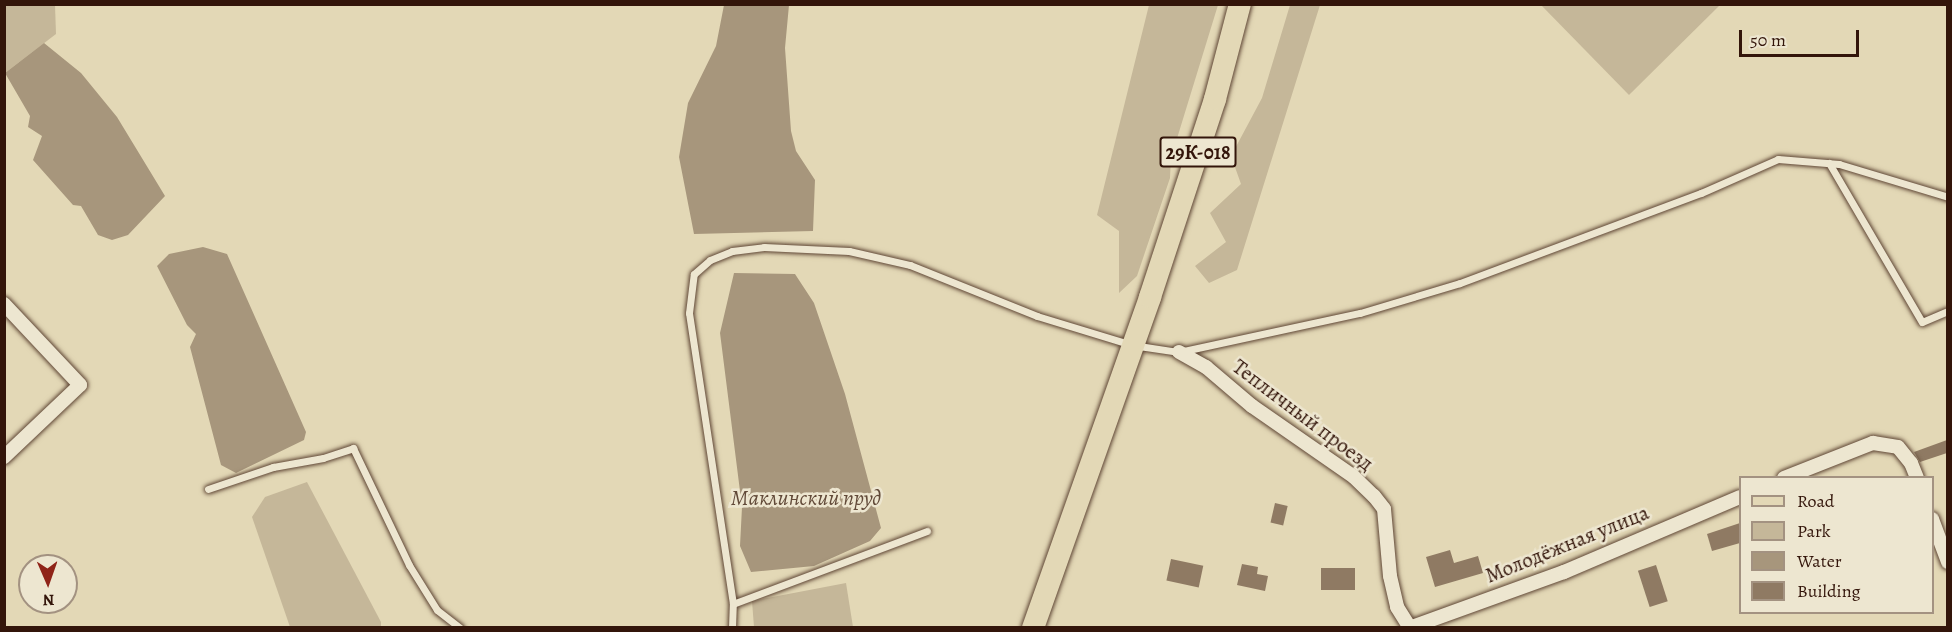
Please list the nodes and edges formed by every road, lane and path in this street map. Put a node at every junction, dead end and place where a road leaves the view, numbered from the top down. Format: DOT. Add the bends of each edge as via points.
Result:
graph roads {
  1 [pos="1240,4"];
  2 [pos="1829,163"];
  3 [pos="1947,197"];
  4 [pos="4,304"];
  5 [pos="1947,310"];
  6 [pos="1132,345"];
  7 [pos="1179,352"];
  8 [pos="4,457"];
  9 [pos="1787,476"];
  10 [pos="1917,476"];
  11 [pos="208,489"];
  12 [pos="1739,497"];
  13 [pos="1934,525"];
  14 [pos="927,531"];
  15 [pos="1947,562"];
  16 [pos="733,604"];
  17 [pos="460,627"];
  18 [pos="732,627"];
  19 [pos="1033,627"];
  20 [pos="1410,627"];
  1 -- 6 [label="main road, 29К-018" via="1215,99"];
  2 -- 3 [label="lane"];
  2 -- 5 [label="lane" via="1922,321"];
  2 -- 7 [label="lane" via="1778,159 1701,193 1460,283 1360,313"];
  4 -- 8 [label="street" via="80,385"];
  6 -- 7 [label="lane"];
  6 -- 16 [label="lane" via="1037,316 910,265 849,250 764,247 732,251 710,260 694,274 688,313"];
  6 -- 19 [label="main road, 29К-018"];
  7 -- 20 [label="street, Тепличный проезд" via="1206,367 1374,496 1384,509 1389,576 1397,607"];
  9 -- 10 [label="street" via="1873,443 1898,447"];
  11 -- 17 [label="lane" via="273,466 323,458 352,448 409,565 437,610"];
  12 -- 20 [label="street, Молодёжная улица" via="1564,572"];
  13 -- 15 [label="street"];
  14 -- 16 [label="lane"];
  16 -- 18 [label="lane"];
}
